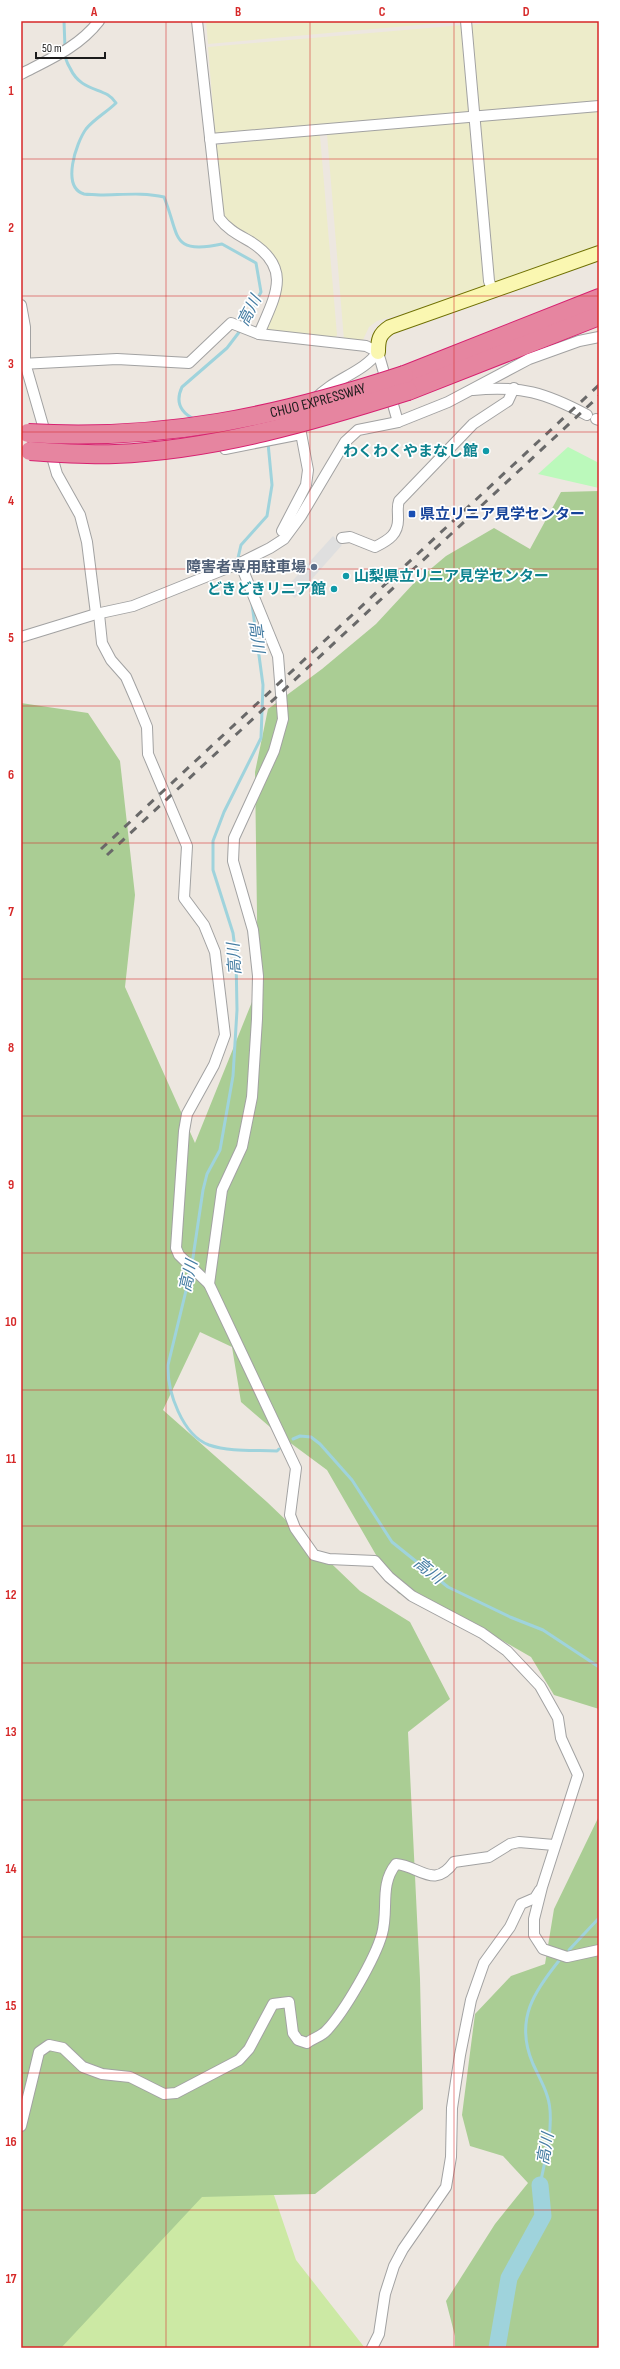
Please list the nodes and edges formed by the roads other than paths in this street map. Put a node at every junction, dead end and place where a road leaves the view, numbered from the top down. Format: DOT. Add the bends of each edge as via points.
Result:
graph roads {
  1 [pos="99,21"];
  2 [pos="196,21"];
  3 [pos="466,21"];
  4 [pos="21,74"];
  5 [pos="599,106"];
  6 [pos="474,118"];
  7 [pos="210,139"];
  8 [pos="599,253"];
  9 [pos="494,292"];
  10 [pos="599,298"];
  11 [pos="21,305"];
  12 [pos="599,316"];
  13 [pos="257,333"];
  14 [pos="599,337"];
  15 [pos="378,352"];
  16 [pos="23,363"];
  17 [pos="406,383"];
  18 [pos="514,388"];
  19 [pos="469,390"];
  20 [pos="594,418"];
  21 [pos="398,422"];
  22 [pos="24,433"];
  23 [pos="301,434"];
  24 [pos="25,451"];
  25 [pos="53,462"];
  26 [pos="342,538"];
  27 [pos="270,548"];
  28 [pos="240,563"];
  29 [pos="98,614"];
  30 [pos="21,637"];
  31 [pos="209,1284"];
  32 [pos="554,1845"];
  33 [pos="542,1887"];
  34 [pos="599,1950"];
  35 [pos="21,2126"];
  36 [pos="372,2348"];
  1 -- 4 [label="street" via="82,40"];
  2 -- 7 [label="street"];
  3 -- 6 [label="street"];
  5 -- 6 [label="street"];
  6 -- 7 [label="street"];
  6 -- 9 [label="street" via="489,281"];
  7 -- 13 [label="street" via="219,218 232,232 271,257 277,268 274,296"];
  8 -- 9 [label="street"];
  9 -- 15 [label="street" via="390,326 382,332 378,340"];
  10 -- 17 [label="highway, CHUO EXPRESSWAY"];
  11 -- 16 [label="street" via="25,328"];
  12 -- 17 [label="highway, CHUO EXPRESSWAY"];
  13 -- 15 [label="street" via="366,346"];
  13 -- 16 [label="street" via="231,323 189,363 117,359"];
  14 -- 19 [label="street" via="579,341 528,359"];
  15 -- 21 [label="street"];
  15 -- 23 [label="street" via="372,361 320,393 301,417"];
  16 -- 25 [label="street"];
  17 -- 22 [label="highway, CHUO EXPRESSWAY, bridge" via="251,418 180,430 102,436"];
  17 -- 24 [label="highway, CHUO EXPRESSWAY, bridge" via="258,434 208,444 115,454"];
  18 -- 19 [label="street"];
  18 -- 20 [label="street" via="538,393"];
  18 -- 26 [label="street" via="508,401 473,424 399,501 396,533 389,540 375,547 350,538"];
  19 -- 21 [label="street" via="448,402"];
  21 -- 27 [label="street" via="358,430 350,435 301,516 284,538"];
  23 -- 25 [label="street" via="260,443 146,459"];
  23 -- 27 [label="street" via="308,470 306,484 286,526"];
  25 -- 29 [label="street" via="80,515 87,542"];
  27 -- 28 [label="street"];
  28 -- 29 [label="street" via="133,606"];
  28 -- 31 [label="street" via="278,656 283,719 274,751 234,838 232,861 253,930 258,976 257,1019 252,1097 242,1147 222,1190"];
  29 -- 30 [label="street"];
  29 -- 31 [label="street" via="102,643 111,660 126,677 136,700 146,727 148,754 187,846 184,898 204,925 215,952 225,1035 214,1065 187,1114 176,1248 179,1255"];
  31 -- 32 [label="street" via="296,1468 290,1515 295,1528 314,1555 328,1559 375,1561 389,1577 412,1596 482,1632 507,1651 540,1686 558,1718 561,1738 578,1775"];
  32 -- 33 [label="street"];
  32 -- 35 [label="street" via="519,1842 510,1844 489,1857 454,1862 438,1875 426,1876 407,1865 396,1864 386,1880 386,1915 382,1935 363,1975 339,2015 319,2038 307,2043 298,2040 293,2033 289,2002 273,2004 249,2048 239,2060 185,2090 164,2094 130,2077 102,2074 83,2067 63,2048 49,2045 39,2052"];
  33 -- 34 [label="street" via="534,1919 534,1935 543,1948 567,1957"];
  33 -- 36 [label="street" via="535,1898 521,1904 510,1927 484,1963 471,2000 460,2055 452,2108 451,2157 446,2187 394,2266 385,2294 379,2334"];
}
